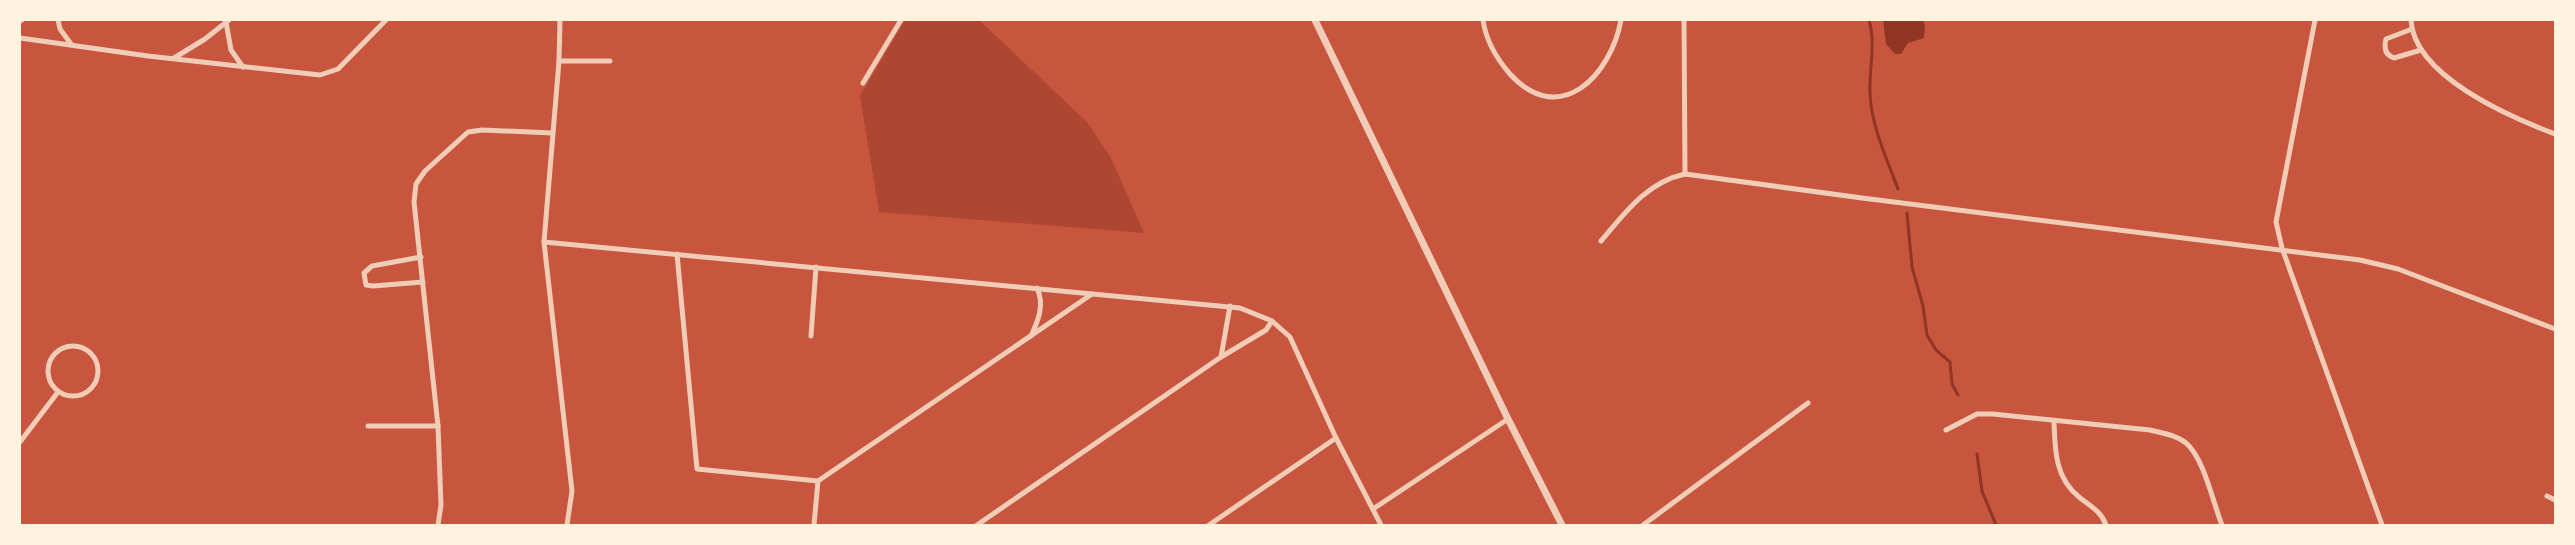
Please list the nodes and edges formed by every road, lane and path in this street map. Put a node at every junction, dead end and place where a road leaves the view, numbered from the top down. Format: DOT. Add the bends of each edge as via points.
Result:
graph roads {
  1 [pos="58,20"];
  2 [pos="386,20"];
  3 [pos="560,20"];
  4 [pos="901,20"];
  5 [pos="1315,20"];
  6 [pos="1483,20"];
  7 [pos="1621,20"];
  8 [pos="1684,20"];
  9 [pos="2315,20"];
  10 [pos="2411,20"];
  11 [pos="228,21"];
  12 [pos="2412,29"];
  13 [pos="20,38"];
  14 [pos="71,44"];
  15 [pos="2421,50"];
  16 [pos="174,59"];
  17 [pos="559,60"];
  18 [pos="610,62"];
  19 [pos="244,66"];
  20 [pos="863,84"];
  21 [pos="552,132"];
  22 [pos="2555,134"];
  23 [pos="1685,174"];
  24 [pos="1601,241"];
  25 [pos="544,242"];
  26 [pos="2282,248"];
  27 [pos="677,254"];
  28 [pos="421,257"];
  29 [pos="816,267"];
  30 [pos="423,282"];
  31 [pos="1037,288"];
  32 [pos="1092,294"];
  33 [pos="1230,306"];
  34 [pos="1272,321"];
  35 [pos="2555,329"];
  36 [pos="811,336"];
  37 [pos="1030,337"];
  38 [pos="1221,357"];
  39 [pos="58,392"];
  40 [pos="1808,404"];
  41 [pos="1508,419"];
  42 [pos="2054,422"];
  43 [pos="368,426"];
  44 [pos="438,426"];
  45 [pos="1946,430"];
  46 [pos="1336,438"];
  47 [pos="20,442"];
  48 [pos="818,481"];
  49 [pos="2546,496"];
  50 [pos="2555,500"];
  51 [pos="1373,509"];
  52 [pos="438,525"];
  53 [pos="567,525"];
  54 [pos="814,525"];
  55 [pos="976,525"];
  56 [pos="1209,525"];
  57 [pos="1381,525"];
  58 [pos="1562,525"];
  59 [pos="1643,525"];
  60 [pos="2106,525"];
  61 [pos="2222,525"];
  62 [pos="2382,525"];
  1 -- 14 [label="street" via="60,29"];
  2 -- 19 [label="street" via="344,64 328,74 312,75"];
  3 -- 17 [label="street"];
  4 -- 20 [label="street"];
  5 -- 41 [label="street"];
  6 -- 7 [label="street" via="1485,34 1503,66 1526,89 1554,98 1573,93 1597,75 1609,58"];
  8 -- 23 [label="street"];
  9 -- 26 [label="street" via="2276,222"];
  10 -- 12 [label="street"];
  11 -- 16 [label="street"];
  11 -- 19 [label="street" via="231,50"];
  12 -- 15 [label="street"];
  12 -- 15 [label="street" via="2386,38 2386,51 2394,58"];
  13 -- 14 [label="street"];
  14 -- 16 [label="street"];
  15 -- 22 [label="street" via="2457,83 2492,108"];
  16 -- 19 [label="street"];
  17 -- 18 [label="street"];
  17 -- 21 [label="street"];
  21 -- 25 [label="street"];
  21 -- 28 [label="street" via="482,130 468,132 456,141 416,184 414,202"];
  23 -- 24 [label="street" via="1660,182 1643,194"];
  23 -- 26 [label="street"];
  25 -- 27 [label="street"];
  25 -- 53 [label="street" via="572,491"];
  26 -- 35 [label="street" via="2378,264"];
  26 -- 62 [label="street"];
  27 -- 29 [label="street"];
  27 -- 48 [label="street" via="697,468"];
  28 -- 30 [label="street"];
  28 -- 30 [label="street" via="372,266 364,273 364,279 366,285 373,286"];
  29 -- 31 [label="street"];
  29 -- 36 [label="street"];
  30 -- 44 [label="street"];
  31 -- 32 [label="street"];
  31 -- 37 [label="street" via="1040,312"];
  32 -- 33 [label="street"];
  32 -- 37 [label="street"];
  33 -- 34 [label="street"];
  33 -- 38 [label="street"];
  34 -- 38 [label="street" via="1266,330"];
  34 -- 46 [label="street" via="1290,337"];
  37 -- 48 [label="street"];
  38 -- 55 [label="street"];
  39 -- 39 [label="street" via="49,379 52,356 65,347 88,351 98,365 96,383 84,395 75,397"];
  39 -- 47 [label="street"];
  40 -- 59 [label="street"];
  41 -- 51 [label="street"];
  41 -- 58 [label="street"];
  42 -- 45 [label="street" via="1977,414"];
  42 -- 60 [label="street" via="2060,475 2066,485 2100,512"];
  42 -- 61 [label="street" via="2150,430 2181,440 2199,459"];
  43 -- 44 [label="street"];
  44 -- 52 [label="street"];
  46 -- 51 [label="street"];
  46 -- 56 [label="street"];
  48 -- 54 [label="street"];
  49 -- 50 [label="street"];
  51 -- 57 [label="street"];
}
